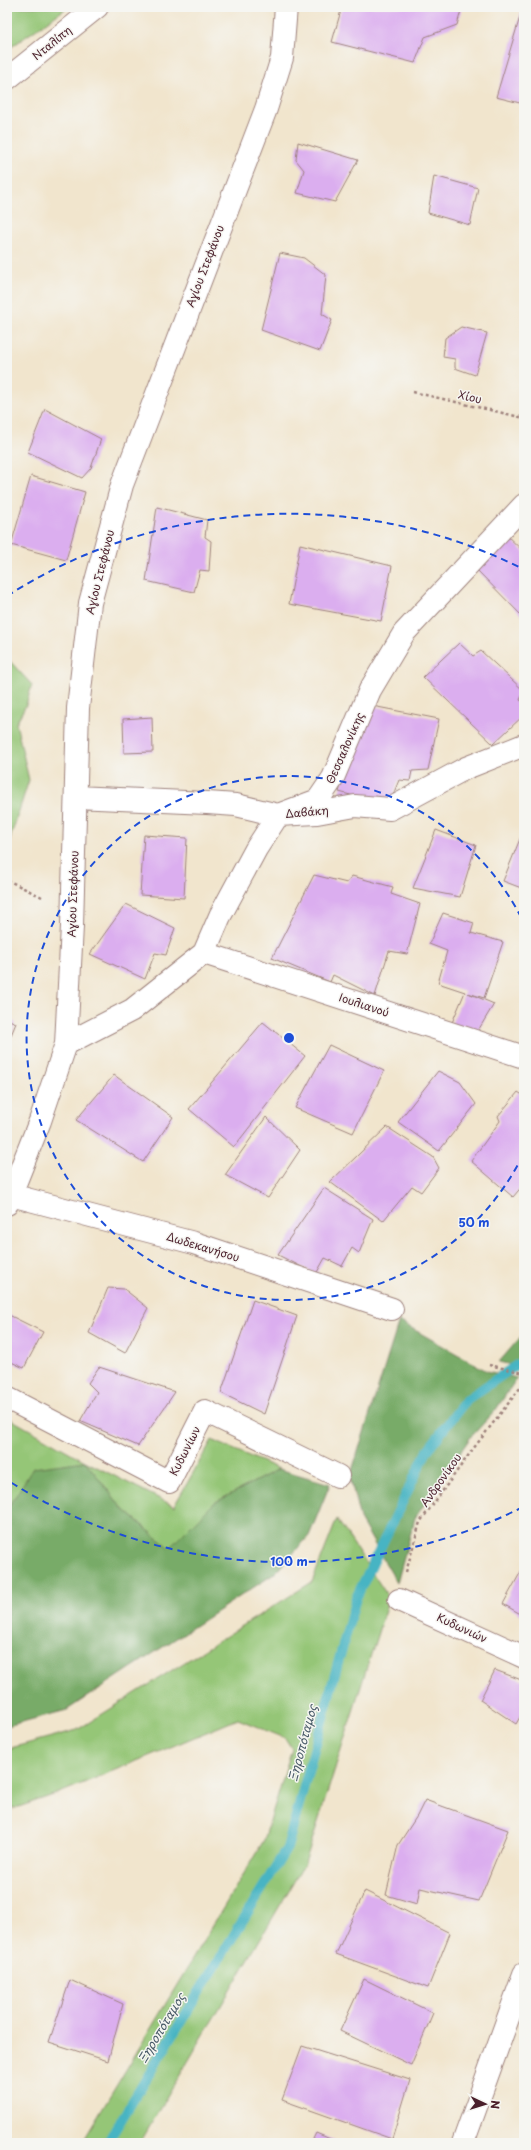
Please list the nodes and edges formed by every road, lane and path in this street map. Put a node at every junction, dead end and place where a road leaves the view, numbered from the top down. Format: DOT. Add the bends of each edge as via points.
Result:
graph roads {
  1 [pos="97,7"];
  2 [pos="286,7"];
  3 [pos="7,79"];
  4 [pos="413,392"];
  5 [pos="524,418"];
  6 [pos="524,505"];
  7 [pos="524,746"];
  8 [pos="76,797"];
  9 [pos="278,815"];
  10 [pos="7,880"];
  11 [pos="72,912"];
  12 [pos="204,952"];
  13 [pos="66,1044"];
  14 [pos="524,1057"];
  15 [pos="9,1199"];
  16 [pos="392,1309"];
  17 [pos="489,1364"];
  18 [pos="524,1373"];
  19 [pos="524,1383"];
  20 [pos="7,1398"];
  21 [pos="338,1476"];
  22 [pos="399,1600"];
  23 [pos="524,1657"];
  24 [pos="524,1974"];
  25 [pos="463,2143"];
  1 -- 3 [label="street, Νταλίπη"];
  2 -- 8 [label="street, Αγίου Στεφάνου" via="282,58 266,109 122,484 90,603 78,708"];
  4 -- 5 [label="path, Χίου"];
  6 -- 9 [label="street, Θεσσαλονίκης" via="404,633 370,690 333,778 318,800"];
  7 -- 9 [label="street, Δαβάκη" via="466,768 390,810 355,806 317,813"];
  8 -- 9 [label="street, Δαβάκη" via="207,802 236,805"];
  8 -- 11 [label="street, Αγίου Στεφάνου"];
  9 -- 12 [label="street" via="256,848"];
  10 -- 11 [label="path"];
  11 -- 13 [label="street, Αγίου Στεφάνου"];
  12 -- 13 [label="street" via="132,1010"];
  12 -- 14 [label="street, Ιουλιανού"];
  13 -- 15 [label="street, Αγίου Στεφάνου" via="40,1121"];
  15 -- 16 [label="street, Δωδεκανήσου" via="194,1243"];
  17 -- 18 [label="path"];
  19 -- 22 [label="path, Ανδρονίκου" via="420,1522"];
  20 -- 21 [label="street, Κυδωνίων" via="169,1482 205,1411"];
  22 -- 23 [label="street, Κυδωνιών"];
  24 -- 25 [label="street"];
}
